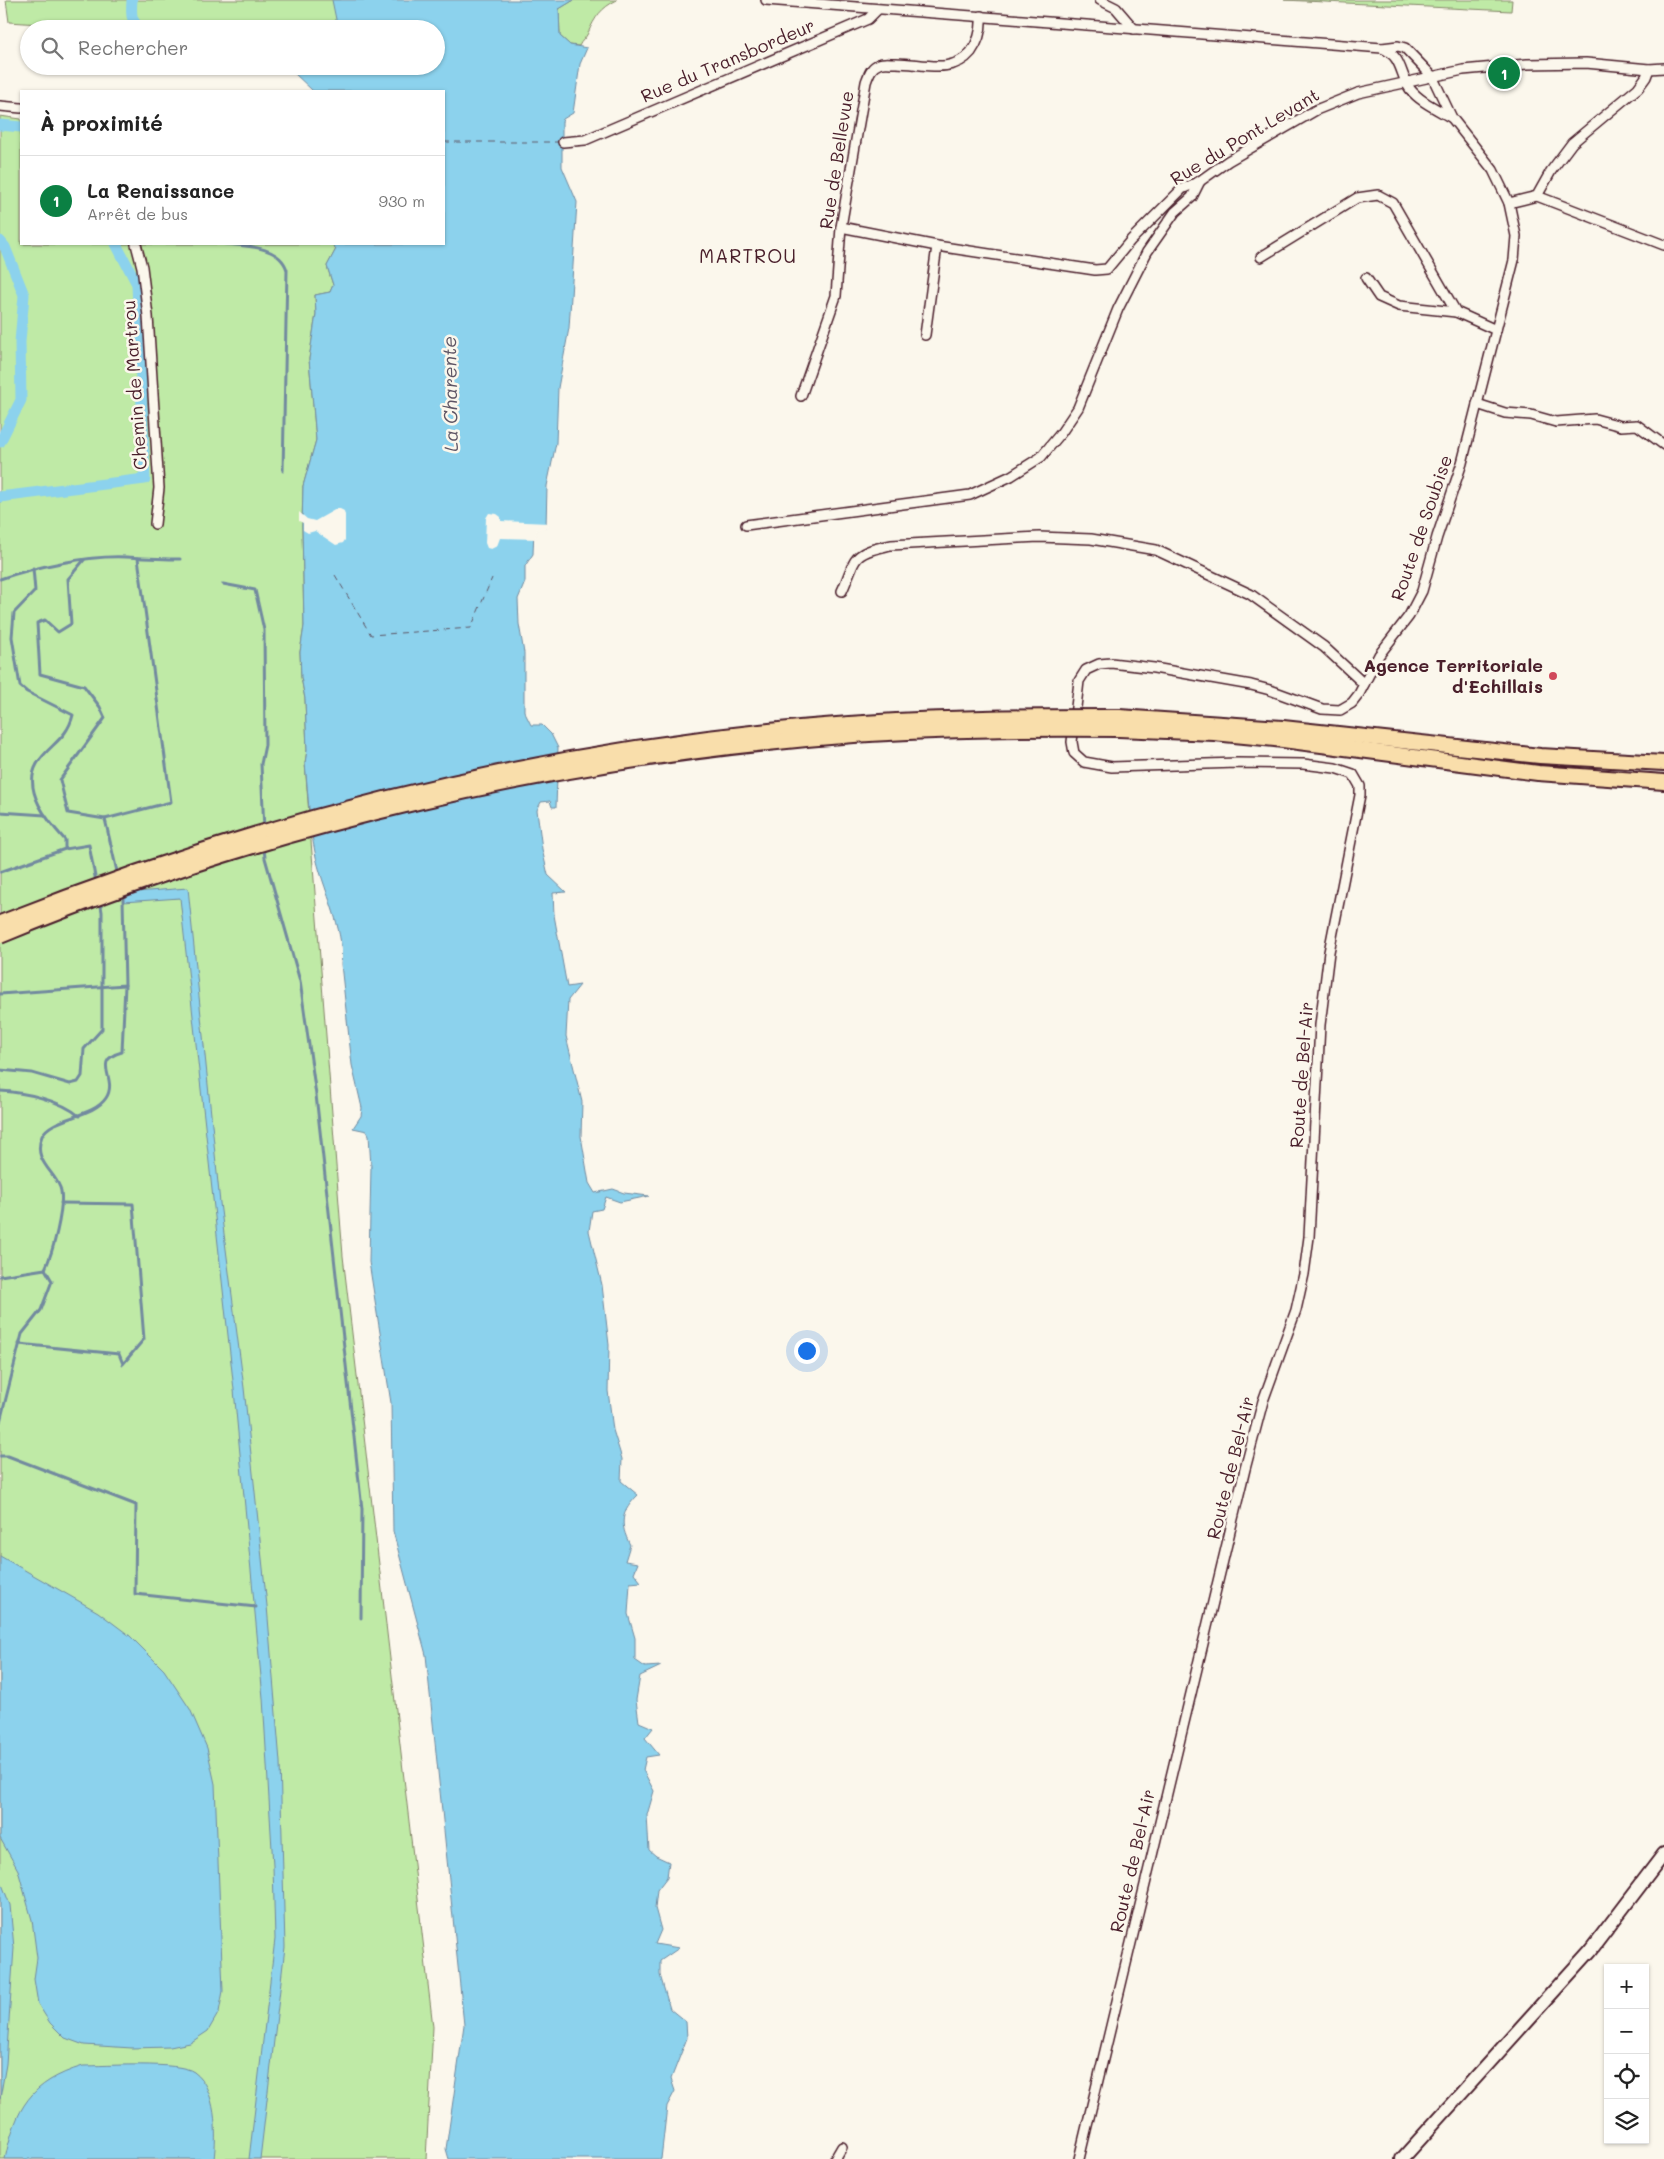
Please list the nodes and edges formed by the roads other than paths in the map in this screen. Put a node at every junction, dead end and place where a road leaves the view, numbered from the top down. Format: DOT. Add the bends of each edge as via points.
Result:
graph roads {
  1 [pos="766,0"];
  2 [pos="1100,0"];
  3 [pos="877,10"];
  4 [pos="981,16"];
  5 [pos="1134,29"];
  6 [pos="1382,48"];
  7 [pos="1664,68"];
  8 [pos="1649,69"];
  9 [pos="1432,76"];
  10 [pos="1406,82"];
  11 [pos="0,106"];
  12 [pos="20,108"];
  13 [pos="1452,118"];
  14 [pos="563,142"];
  15 [pos="1200,181"];
  16 [pos="1537,196"];
  17 [pos="1509,203"];
  18 [pos="841,227"];
  19 [pos="136,245"];
  20 [pos="1664,245"];
  21 [pos="936,246"];
  22 [pos="1261,257"];
  23 [pos="1366,278"];
  24 [pos="1456,312"];
  25 [pos="1496,330"];
  26 [pos="926,335"];
  27 [pos="801,396"];
  28 [pos="1477,404"];
  29 [pos="1664,445"];
  30 [pos="156,524"];
  31 [pos="746,524"];
  32 [pos="842,591"];
  33 [pos="1364,684"];
  34 [pos="1119,723"];
  35 [pos="1664,763"];
  36 [pos="1356,779"];
  37 [pos="1664,782"];
  38 [pos="0,923"];
  39 [pos="0,936"];
  40 [pos="1664,1854"];
  41 [pos="842,2147"];
  42 [pos="835,2159"];
  43 [pos="1079,2159"];
  44 [pos="1402,2159"];
  1 -- 3 [label="street"];
  2 -- 5 [label="street" via="1116,8"];
  3 -- 4 [label="street"];
  3 -- 14 [label="street, Rue du Transbordeur" via="868,19 585,140"];
  4 -- 5 [label="street"];
  4 -- 18 [label="street, Rue de Bellevue" via="982,29 977,44 966,58 952,65 932,67 880,63 871,69"];
  5 -- 6 [label="street"];
  6 -- 9 [label="street" via="1405,48"];
  6 -- 10 [label="street" via="1396,56"];
  7 -- 8 [label="street, Rue du Pont Levant"];
  8 -- 9 [label="street, Rue du Pont Levant" via="1586,63 1526,64"];
  8 -- 16 [label="street" via="1638,88 1572,143"];
  9 -- 10 [label="street, Rue du Pont Levant"];
  9 -- 13 [label="street"];
  10 -- 13 [label="street" via="1415,94"];
  10 -- 15 [label="street, Rue du Pont Levant" via="1358,94 1316,110"];
  11 -- 12 [label="street"];
  13 -- 17 [label="street" via="1493,170"];
  15 -- 21 [label="street, Rue du Pont Levant" via="1182,189 1107,268 1095,270"];
  15 -- 31 [label="street" via="1192,197 1175,212 1146,252 1118,309 1078,408 1041,457 1011,476 970,495"];
  16 -- 17 [label="street"];
  16 -- 20 [label="street"];
  17 -- 25 [label="street, Route de Soubise" via="1516,236 1514,260"];
  18 -- 21 [label="street"];
  18 -- 27 [label="street, Rue de Bellevue" via="836,296"];
  19 -- 30 [label="street, Chemin de Martrou" via="148,316 159,488"];
  21 -- 26 [label="street"];
  22 -- 24 [label="street" via="1357,198 1378,195 1393,203"];
  23 -- 24 [label="street" via="1379,297 1399,306"];
  24 -- 25 [label="street"];
  25 -- 28 [label="street, Route de Soubise"];
  28 -- 29 [label="street" via="1504,413 1531,415 1556,422 1595,420 1621,426 1637,425"];
  28 -- 33 [label="street, Route de Soubise" via="1422,591 1409,616 1378,655"];
  32 -- 33 [label="street" via="855,560 871,549 891,545 1039,537 1134,545 1156,550 1250,594 1324,647"];
  33 -- 36 [label="street, Route de Soubise" via="1352,703 1334,711 1251,685 1154,668 1099,664 1086,670 1079,681 1072,742 1074,753 1084,762 1112,767 1303,764 1346,771"];
  34 -- 35 [label="main road" via="1283,728 1540,756"];
  34 -- 37 [label="main road" via="1275,739 1538,774"];
  34 -- 38 [label="main road, bridge" via="1007,717 850,724 714,738 574,759 431,788 293,823 137,872"];
  34 -- 39 [label="main road, bridge" via="854,735 722,748 581,770 434,799 278,840 125,888"];
  36 -- 43 [label="street, Route de Bel-Air" via="1360,795 1329,952 1320,1024 1309,1237 1304,1274 1290,1329 1263,1401 1247,1460"];
  40 -- 44 [label="main road" via="1590,1951"];
  41 -- 42 [label="street"];
}
